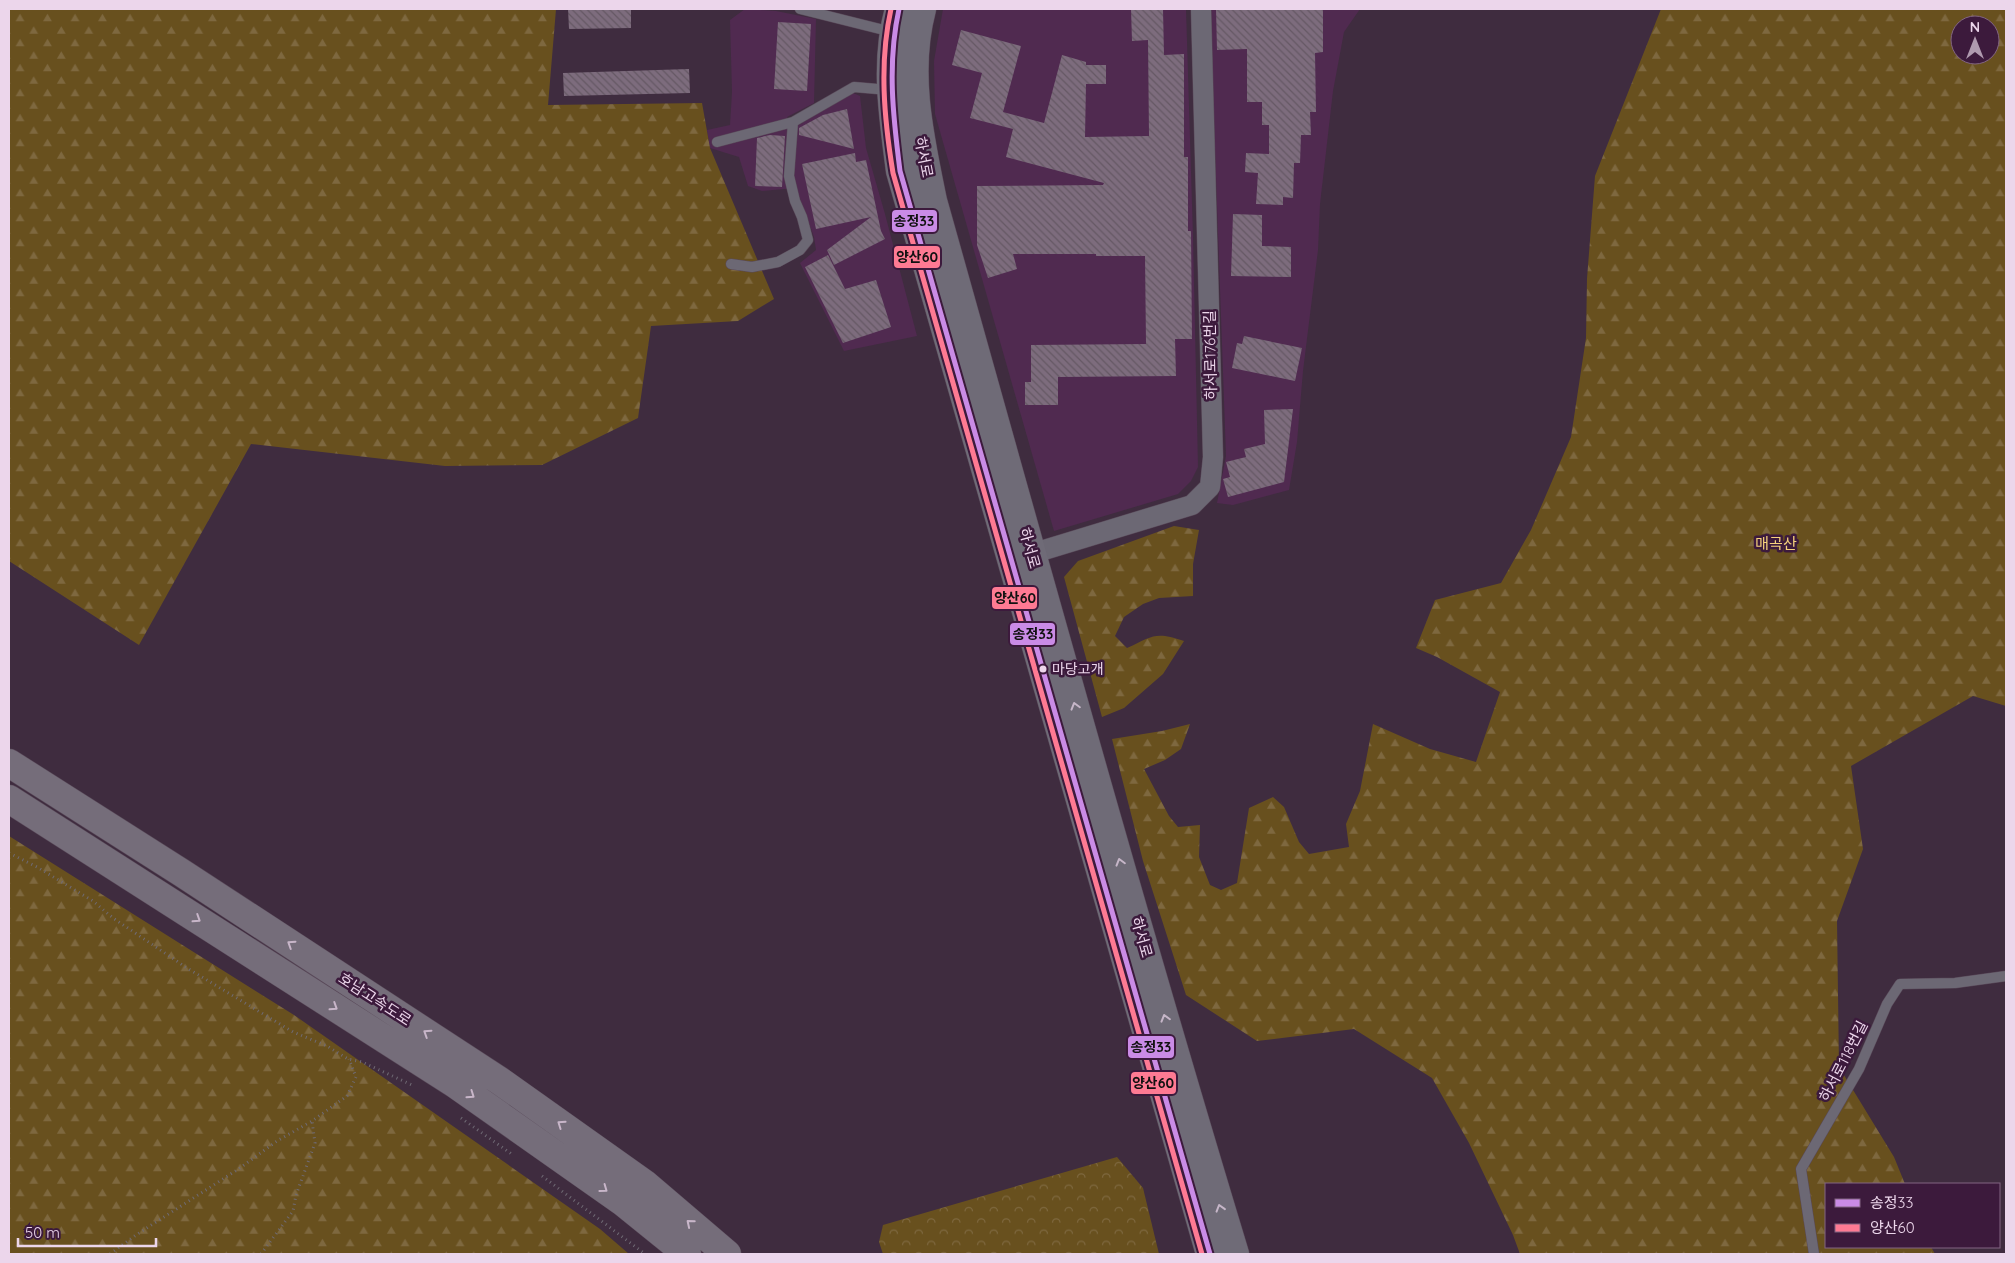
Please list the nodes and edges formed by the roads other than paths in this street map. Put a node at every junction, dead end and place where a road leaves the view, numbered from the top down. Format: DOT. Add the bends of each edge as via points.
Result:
graph roads {
  1 [pos="800,9"];
  2 [pos="922,9"];
  3 [pos="1201,9"];
  4 [pos="896,20"];
  5 [pos="890,90"];
  6 [pos="793,122"];
  7 [pos="718,142"];
  8 [pos="731,264"];
  9 [pos="1022,557"];
  10 [pos="9,762"];
  11 [pos="9,799"];
  12 [pos="9,816"];
  13 [pos="161,896"];
  14 [pos="2006,976"];
  15 [pos="687,1254"];
  16 [pos="727,1254"];
  17 [pos="1210,1254"];
  18 [pos="1234,1254"];
  19 [pos="1814,1254"];
  1 -- 4 [label="lane"];
  2 -- 9 [label="main road, 하서로" via="913,75 921,144"];
  3 -- 9 [label="street, 하서로176번길" via="1213,457 1210,486 1192,505"];
  4 -- 5 [label="main road, 하서로"];
  5 -- 6 [label="lane" via="854,87"];
  5 -- 9 [label="main road, 하서로" via="900,171"];
  6 -- 7 [label="lane"];
  6 -- 8 [label="lane" via="789,176 808,240 800,250 778,262 752,267"];
  9 -- 17 [label="main road, 하서로"];
  18 -- 9 [label="main road, 하서로, one-way"];
  16 -- 10 [label="highway, 호남고속도로, one-way" via="645,1184 500,1081"];
  11 -- 13 [label="highway, 호남고속도로"];
  12 -- 13 [label="highway"];
  13 -- 15 [label="highway, 호남고속도로, one-way" via="455,1084 624,1203"];
  14 -- 19 [label="lane, 하서로118번길" via="1955,984 1900,984 1887,1004 1859,1069 1801,1169"];
}
